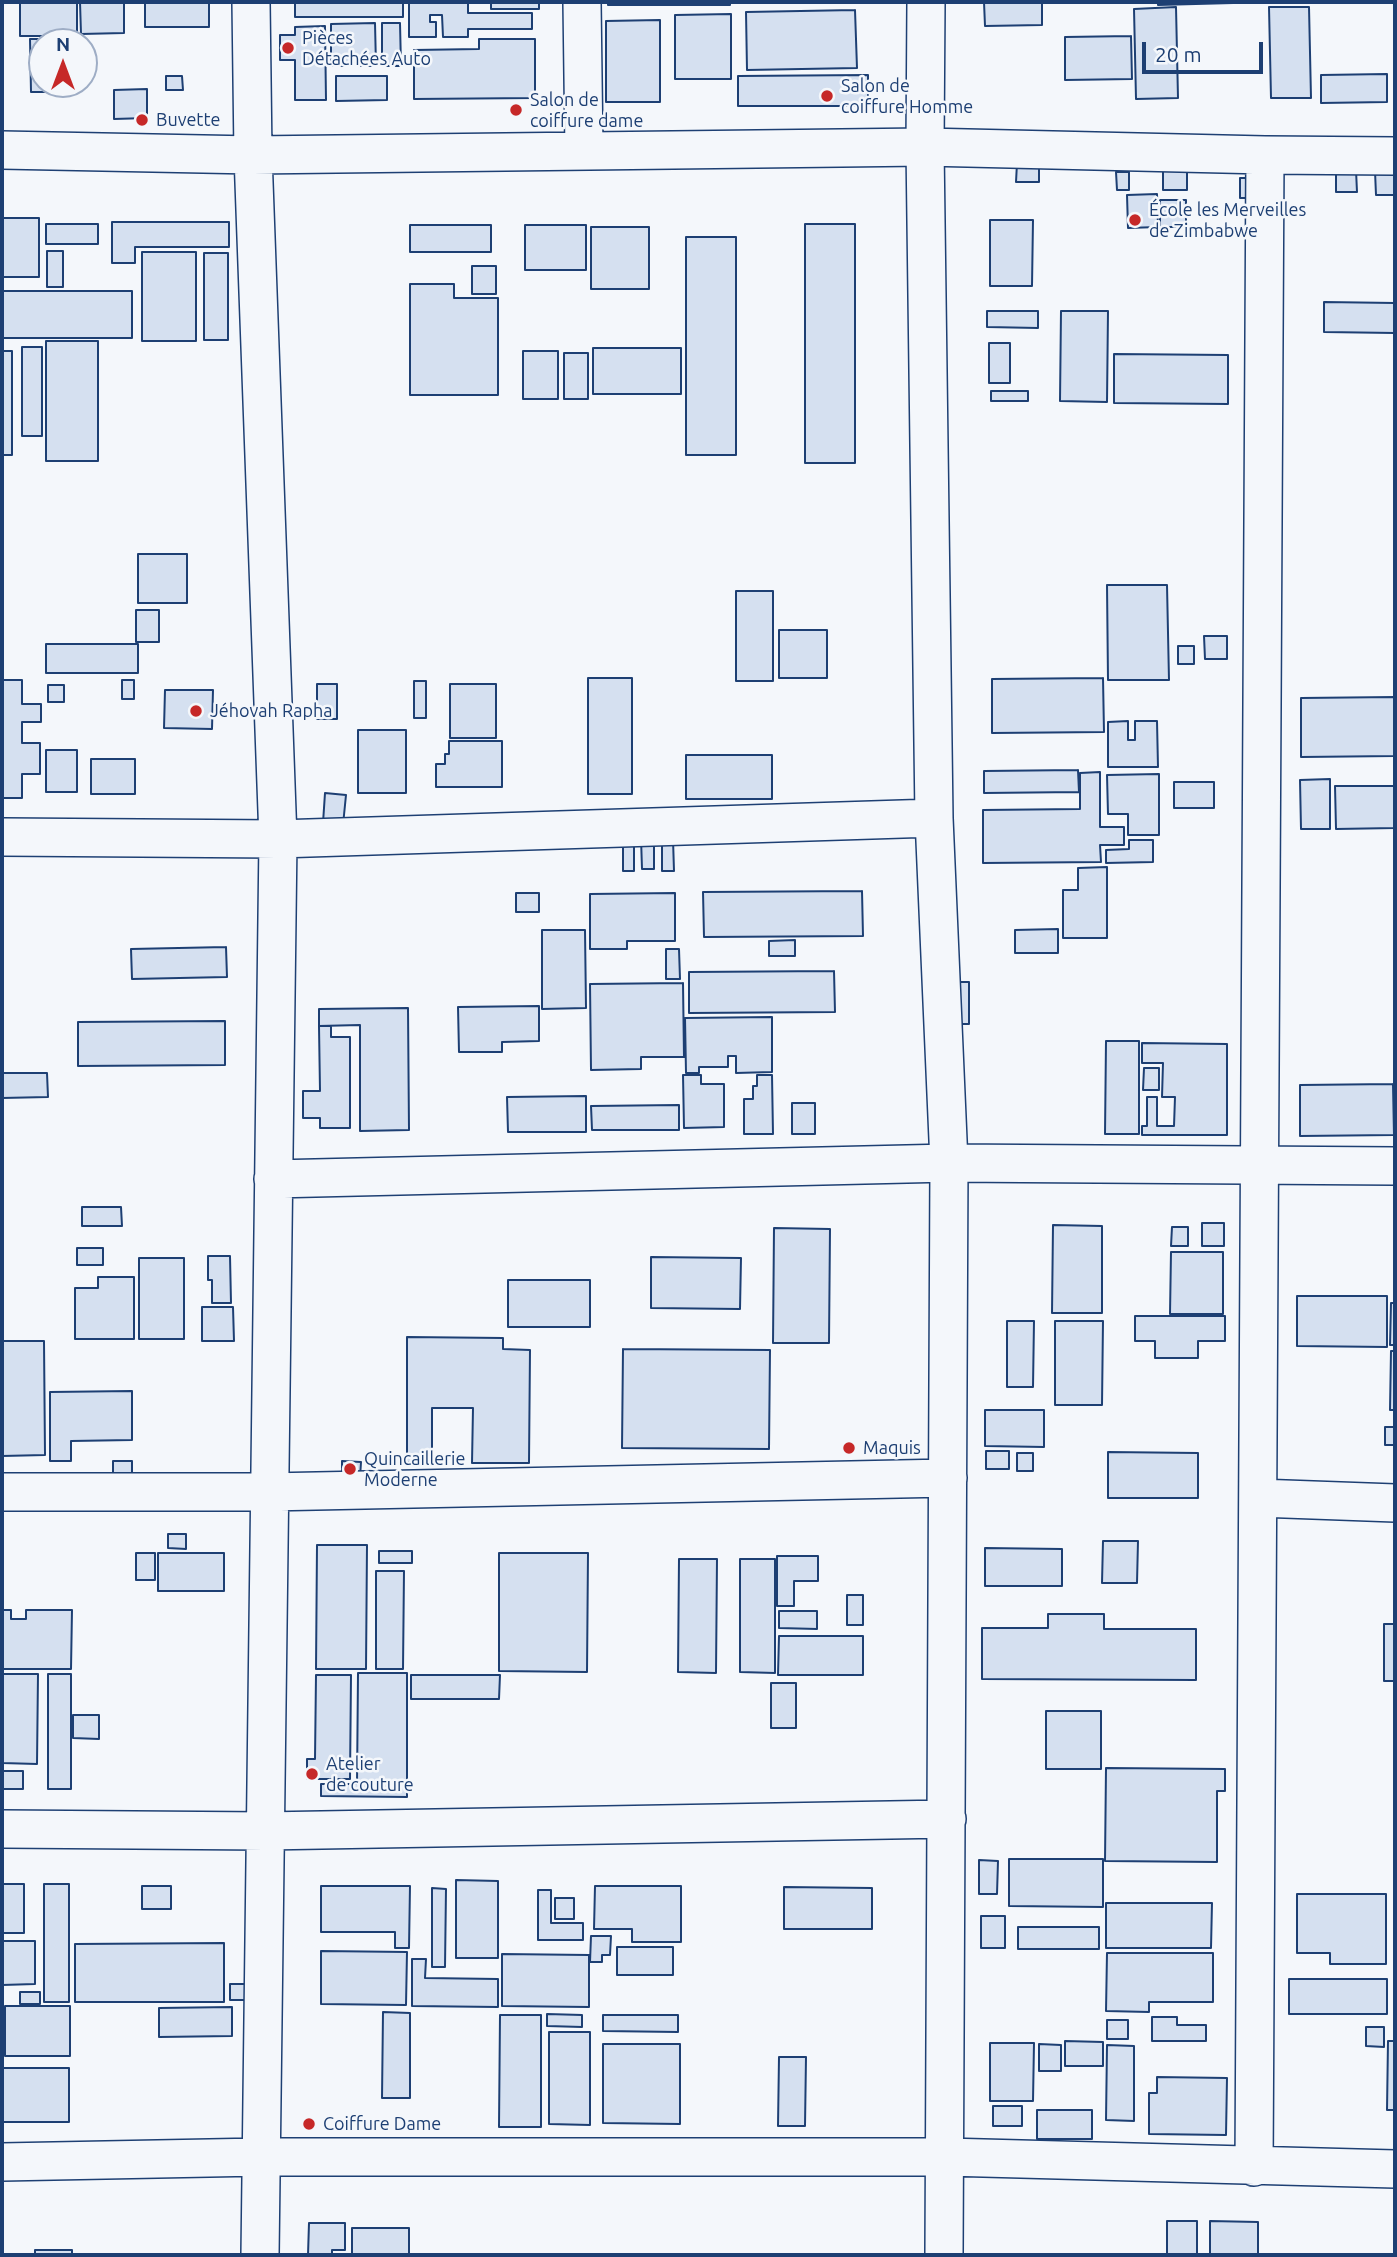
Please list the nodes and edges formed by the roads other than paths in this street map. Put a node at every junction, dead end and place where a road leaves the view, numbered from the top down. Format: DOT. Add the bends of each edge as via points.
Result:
graph roads {
  1 [pos="251,2"];
  2 [pos="582,2"];
  3 [pos="926,2"];
  4 [pos="925,147"];
  5 [pos="2,150"];
  6 [pos="584,151"];
  7 [pos="253,155"];
  8 [pos="1265,155"];
  9 [pos="1395,156"];
  10 [pos="934,818"];
  11 [pos="2,837"];
  12 [pos="278,839"];
  13 [pos="949,1163"];
  14 [pos="1260,1166"];
  15 [pos="1395,1166"];
  16 [pos="273,1179"];
  17 [pos="948,1478"];
  18 [pos="2,1492"];
  19 [pos="268,1492"];
  20 [pos="1258,1498"];
  21 [pos="1395,1503"];
  22 [pos="947,1819"];
  23 [pos="2,1829"];
  24 [pos="265,1832"];
  25 [pos="261,2157"];
  26 [pos="946,2157"];
  27 [pos="2,2162"];
  28 [pos="1254,2167"];
  29 [pos="1395,2169"];
  30 [pos="260,2255"];
  31 [pos="944,2255"];
  1 -- 7 [label="street"];
  2 -- 6 [label="street"];
  3 -- 4 [label="street"];
  4 -- 6 [label="street"];
  4 -- 8 [label="street"];
  4 -- 10 [label="street"];
  5 -- 7 [label="street"];
  6 -- 7 [label="street"];
  7 -- 12 [label="street"];
  8 -- 9 [label="street"];
  8 -- 14 [label="street"];
  10 -- 12 [label="street"];
  10 -- 13 [label="street"];
  11 -- 12 [label="street"];
  12 -- 16 [label="street"];
  13 -- 14 [label="street"];
  13 -- 16 [label="street"];
  13 -- 17 [label="street"];
  14 -- 15 [label="street"];
  14 -- 20 [label="street"];
  16 -- 19 [label="street"];
  17 -- 19 [label="street"];
  17 -- 22 [label="street"];
  18 -- 19 [label="street"];
  19 -- 24 [label="street"];
  20 -- 21 [label="street"];
  20 -- 28 [label="street"];
  22 -- 24 [label="street"];
  22 -- 26 [label="street"];
  23 -- 24 [label="street"];
  24 -- 25 [label="street"];
  25 -- 26 [label="street"];
  25 -- 27 [label="street"];
  25 -- 30 [label="street"];
  26 -- 28 [label="street"];
  26 -- 31 [label="street"];
  28 -- 29 [label="street"];
}
